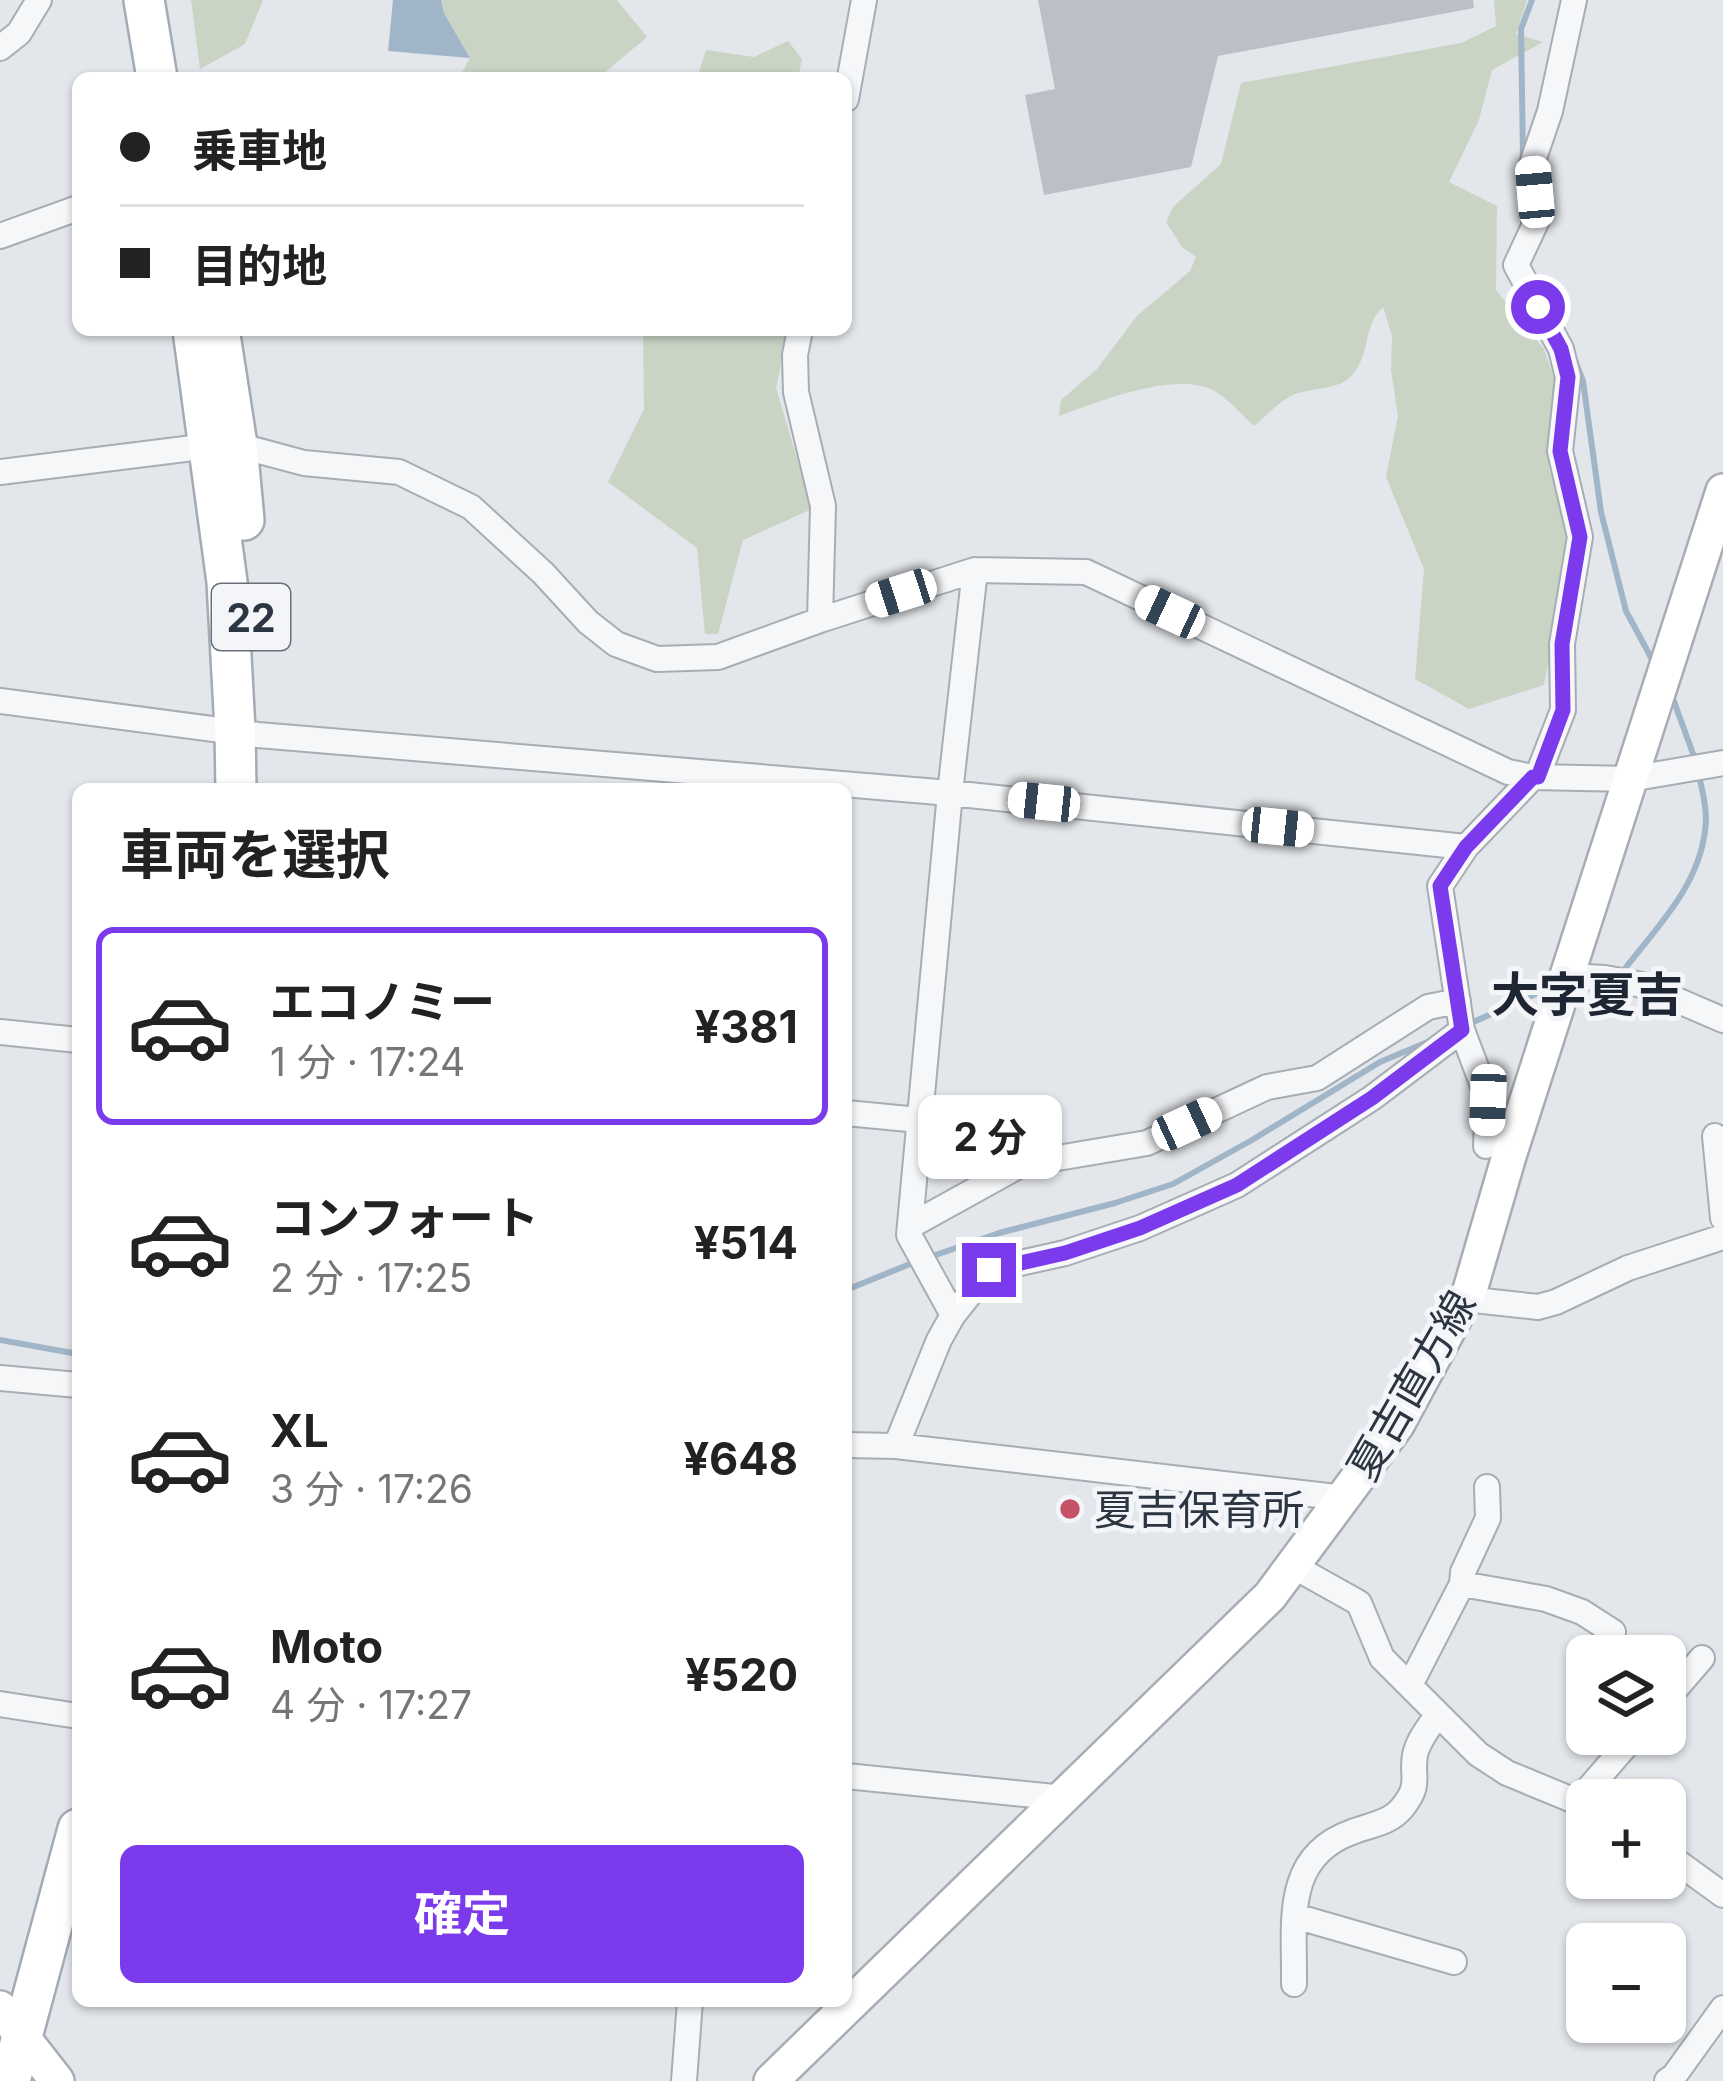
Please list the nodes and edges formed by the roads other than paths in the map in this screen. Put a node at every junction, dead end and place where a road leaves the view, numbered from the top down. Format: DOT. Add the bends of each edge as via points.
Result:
graph roads {
  1 [pos="39,0"];
  2 [pos="144,0"];
  3 [pos="167,0"];
  4 [pos="864,0"];
  5 [pos="1574,0"];
  6 [pos="0,48"];
  7 [pos="156,72"];
  8 [pos="179,72"];
  9 [pos="851,72"];
  10 [pos="72,210"];
  11 [pos="0,236"];
  12 [pos="195,336"];
  13 [pos="219,336"];
  14 [pos="799,336"];
  15 [pos="223,446"];
  16 [pos="0,472"];
  17 [pos="1723,491"];
  18 [pos="975,570"];
  19 [pos="820,620"];
  20 [pos="0,701"];
  21 [pos="247,732"];
  22 [pos="1723,764"];
  23 [pos="1535,777"];
  24 [pos="1630,779"];
  25 [pos="237,783"];
  26 [pos="258,783"];
  27 [pos="835,783"];
  28 [pos="852,784"];
  29 [pos="950,793"];
  30 [pos="1466,847"];
  31 [pos="1568,976"];
  32 [pos="1458,1001"];
  33 [pos="1723,1021"];
  34 [pos="1462,1030"];
  35 [pos="0,1032"];
  36 [pos="72,1039"];
  37 [pos="852,1114"];
  38 [pos="919,1120"];
  39 [pos="1714,1136"];
  40 [pos="1486,1146"];
  41 [pos="1723,1218"];
  42 [pos="910,1226"];
  43 [pos="1723,1237"];
  44 [pos="1465,1299"];
  45 [pos="953,1315"];
  46 [pos="0,1378"];
  47 [pos="72,1384"];
  48 [pos="852,1445"];
  49 [pos="896,1446"];
  50 [pos="1487,1487"];
  51 [pos="1345,1498"];
  52 [pos="1293,1566"];
  53 [pos="1462,1584"];
  54 [pos="1613,1632"];
  55 [pos="1702,1658"];
  56 [pos="1686,1677"];
  57 [pos="1410,1685"];
  58 [pos="0,1704"];
  59 [pos="1438,1714"];
  60 [pos="72,1715"];
  61 [pos="1620,1755"];
  62 [pos="852,1777"];
  63 [pos="1601,1779"];
  64 [pos="1566,1797"];
  65 [pos="1064,1798"];
  66 [pos="72,1855"];
  67 [pos="1686,1868"];
  68 [pos="1723,1895"];
  69 [pos="1294,1916"];
  70 [pos="72,1939"];
  71 [pos="1454,1962"];
  72 [pos="1294,1984"];
  73 [pos="852,2003"];
  74 [pos="690,2007"];
  75 [pos="848,2007"];
  76 [pos="1723,2008"];
  77 [pos="27,2058"];
  78 [pos="685,2081"];
  79 [pos="772,2081"];
  80 [pos="1667,2081"];
  1 -- 6 [label="street" via="20,33"];
  2 -- 7 [label="main road"];
  3 -- 8 [label="main road"];
  4 -- 9 [label="street"];
  5 -- 23 [label="street" via="1532,164 1537,220 1516,265 1568,377 1560,451 1580,537 1562,644 1563,710"];
  10 -- 11 [label="street"];
  12 -- 15 [label="main road, 22"];
  13 -- 15 [label="main road, 22"];
  14 -- 19 [label="street" via="796,392 823,506"];
  15 -- 16 [label="street"];
  15 -- 19 [label="street" via="399,472 471,507 588,622 616,644 657,659 718,657"];
  15 -- 21 [label="main road, 22" via="227,582"];
  17 -- 24 [label="main road, 夏吉直方線"];
  18 -- 19 [label="street"];
  18 -- 23 [label="street" via="1086,572 1508,772"];
  18 -- 29 [label="street"];
  20 -- 21 [label="street"];
  21 -- 25 [label="main road, 22"];
  21 -- 26 [label="main road, 22"];
  21 -- 27 [label="street"];
  22 -- 24 [label="street"];
  23 -- 24 [label="street"];
  23 -- 30 [label="street"];
  24 -- 31 [label="main road, 夏吉直方線"];
  28 -- 29 [label="street"];
  29 -- 30 [label="street"];
  29 -- 38 [label="street"];
  30 -- 32 [label="street" via="1440,886"];
  31 -- 33 [label="street" via="1642,985"];
  31 -- 44 [label="main road, 夏吉直方線"];
  32 -- 34 [label="street"];
  32 -- 42 [label="street" via="1428,1007 1317,1078 1268,1087 1148,1143 1022,1164"];
  34 -- 40 [label="street" via="1488,1100"];
  34 -- 45 [label="street" via="1237,1185 1140,1228 989,1270"];
  35 -- 36 [label="street"];
  37 -- 38 [label="street"];
  38 -- 42 [label="street"];
  39 -- 41 [label="street"];
  42 -- 45 [label="street"];
  43 -- 44 [label="street" via="1538,1307"];
  44 -- 51 [label="main road, 夏吉直方線" via="1397,1425"];
  45 -- 49 [label="street"];
  46 -- 47 [label="street"];
  48 -- 49 [label="street"];
  49 -- 51 [label="street"];
  50 -- 53 [label="street" via="1488,1518"];
  51 -- 52 [label="main road, 夏吉直方線"];
  52 -- 57 [label="street" via="1359,1603 1382,1658"];
  52 -- 65 [label="main road, 夏吉直方線"];
  53 -- 54 [label="street" via="1546,1599"];
  53 -- 57 [label="street"];
  55 -- 56 [label="street"];
  57 -- 59 [label="street"];
  58 -- 60 [label="street"];
  59 -- 64 [label="street" via="1507,1773"];
  59 -- 69 [label="street" via="1415,1755 1416,1782 1403,1807 1323,1846 1294,1893"];
  61 -- 63 [label="street"];
  62 -- 65 [label="street"];
  65 -- 73 [label="main road, 夏吉直方線"];
  66 -- 77 [label="main road"];
  67 -- 68 [label="street"];
  69 -- 71 [label="street"];
  69 -- 72 [label="street"];
  70 -- 77 [label="main road"];
  74 -- 78 [label="street"];
  75 -- 79 [label="main road, 夏吉直方線"];
  76 -- 80 [label="street"];
}
